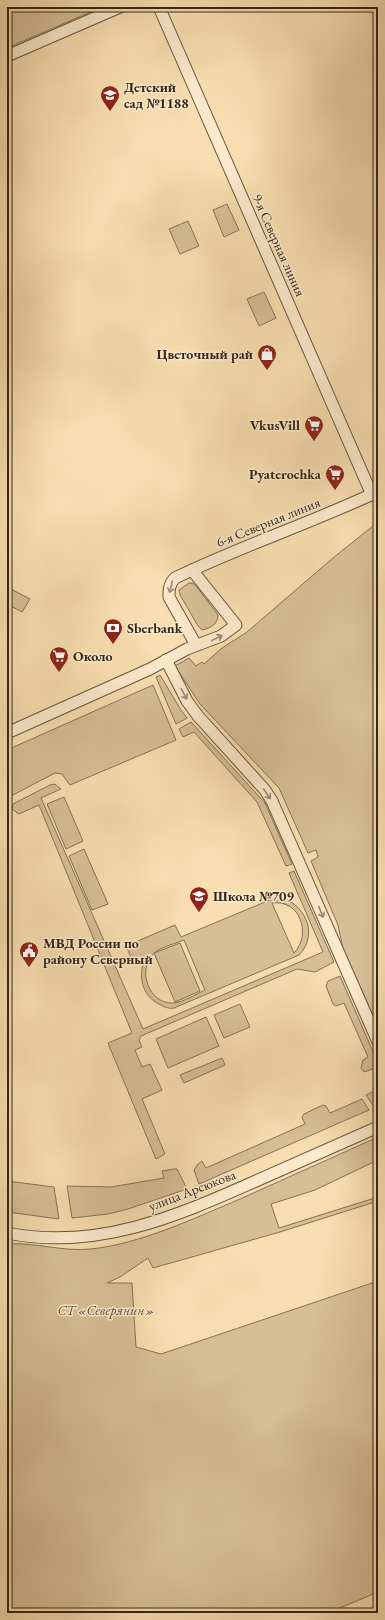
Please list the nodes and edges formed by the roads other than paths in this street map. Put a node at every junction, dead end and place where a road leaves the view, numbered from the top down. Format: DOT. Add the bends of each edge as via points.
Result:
graph roads {
  1 [pos="120,7"];
  2 [pos="159,7"];
  3 [pos="7,56"];
  4 [pos="375,494"];
  5 [pos="192,570"];
  6 [pos="196,646"];
  7 [pos="166,660"];
  8 [pos="7,733"];
  9 [pos="378,1042"];
  10 [pos="378,1127"];
  11 [pos="7,1233"];
  1 -- 3 [label="street"];
  2 -- 4 [label="street, 9-я Северная линия"];
  4 -- 5 [label="street, 6-я Северная линия"];
  5 -- 6 [label="street, 6-я Северная линия, one-way" via="175,578 170,584 169,597"];
  6 -- 5 [label="street, one-way" via="221,636 236,625"];
  6 -- 7 [label="street"];
  7 -- 8 [label="street"];
  7 -- 9 [label="street, one-way" via="187,701 198,716 272,801"];
  10 -- 11 [label="street, улица Арсюкова" via="199,1206 131,1229 69,1239"];
}
